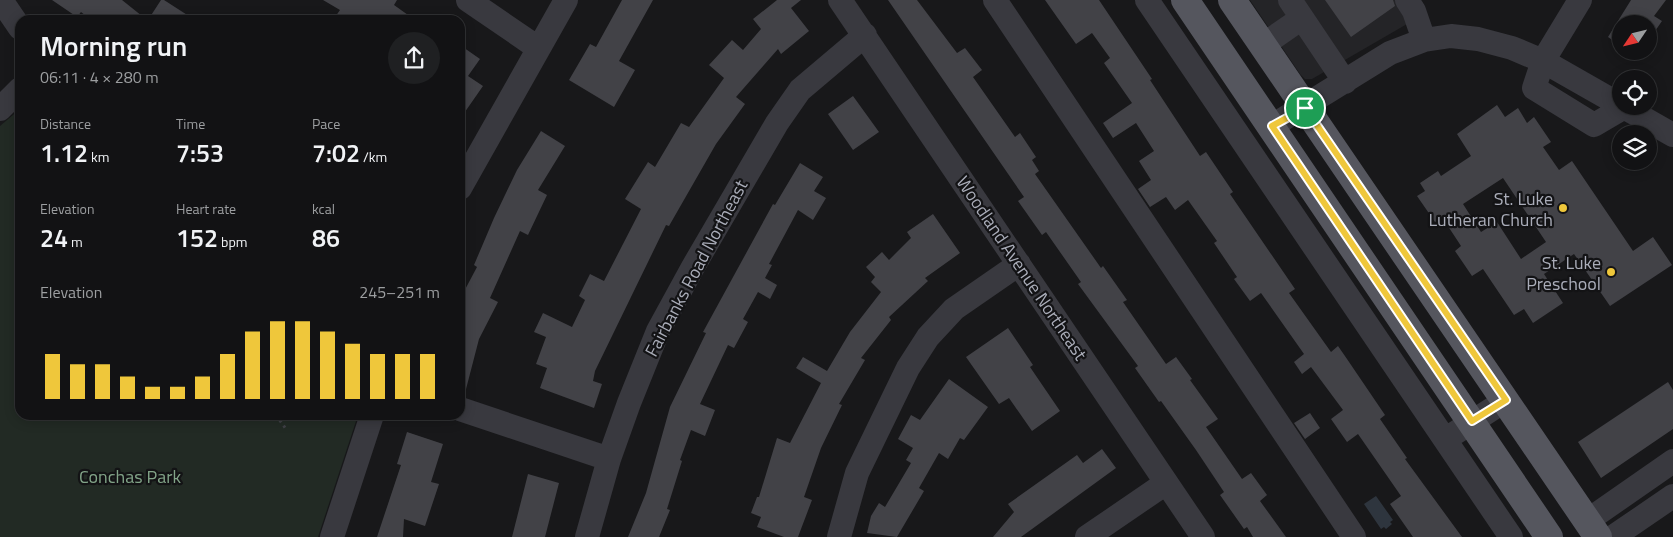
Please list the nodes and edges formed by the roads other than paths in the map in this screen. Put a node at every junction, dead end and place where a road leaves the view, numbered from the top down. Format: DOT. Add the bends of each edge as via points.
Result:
graph roads {
  1 [pos="1,0"];
  2 [pos="468,0"];
  3 [pos="566,0"];
  4 [pos="840,0"];
  5 [pos="994,0"];
  6 [pos="1147,0"];
  7 [pos="1185,0"];
  8 [pos="1232,0"];
  9 [pos="1408,0"];
  10 [pos="1580,0"];
  11 [pos="1296,9"];
  12 [pos="15,21"];
  13 [pos="865,35"];
  14 [pos="1424,40"];
  15 [pos="1263,45"];
  16 [pos="538,48"];
  17 [pos="1543,62"];
  18 [pos="1345,82"];
  19 [pos="15,94"];
  20 [pos="1305,108"];
  21 [pos="0,109"];
  22 [pos="1272,126"];
  23 [pos="1673,135"];
  24 [pos="465,179"];
  25 [pos="1019,264"];
  26 [pos="1506,400"];
  27 [pos="465,411"];
  28 [pos="370,420"];
  29 [pos="1472,421"];
  30 [pos="1445,439"];
  31 [pos="609,459"];
  32 [pos="1673,461"];
  33 [pos="1166,483"];
  34 [pos="1673,496"];
  35 [pos="1592,529"];
  36 [pos="332,537"];
  37 [pos="587,537"];
  38 [pos="839,537"];
  39 [pos="1088,537"];
  40 [pos="1203,537"];
  41 [pos="1354,537"];
  42 [pos="1511,537"];
  43 [pos="1549,537"];
  44 [pos="1613,537"];
  1 -- 12 [label="street"];
  2 -- 16 [label="street"];
  3 -- 16 [label="street"];
  4 -- 13 [label="street, Woodland Avenue Northeast"];
  5 -- 41 [label="street"];
  6 -- 30 [label="street"];
  7 -- 22 [label="main road"];
  8 -- 15 [label="main road"];
  9 -- 14 [label="street"];
  10 -- 17 [label="street"];
  11 -- 15 [label="street"];
  11 -- 18 [label="street"];
  13 -- 25 [label="street, Woodland Avenue Northeast"];
  13 -- 31 [label="street, Fairbanks Road Northeast" via="800,90 777,122 658,331"];
  14 -- 17 [label="street" via="1451,36 1478,38"];
  14 -- 18 [label="street" via="1390,53"];
  15 -- 20 [label="main road"];
  16 -- 24 [label="street"];
  17 -- 23 [label="street"];
  18 -- 20 [label="street"];
  19 -- 21 [label="street"];
  20 -- 22 [label="street"];
  20 -- 26 [label="main road"];
  22 -- 29 [label="main road"];
  25 -- 33 [label="street, Woodland Avenue Northeast"];
  25 -- 38 [label="street" via="954,309 923,345 908,368 857,473"];
  26 -- 29 [label="street"];
  26 -- 35 [label="main road"];
  27 -- 31 [label="street"];
  28 -- 36 [label="street"];
  29 -- 30 [label="street"];
  29 -- 43 [label="main road"];
  30 -- 42 [label="street"];
  31 -- 37 [label="street, Fairbanks Road Northeast"];
  32 -- 35 [label="street"];
  33 -- 39 [label="street"];
  33 -- 40 [label="street, Woodland Avenue Northeast"];
  34 -- 44 [label="street"];
}
